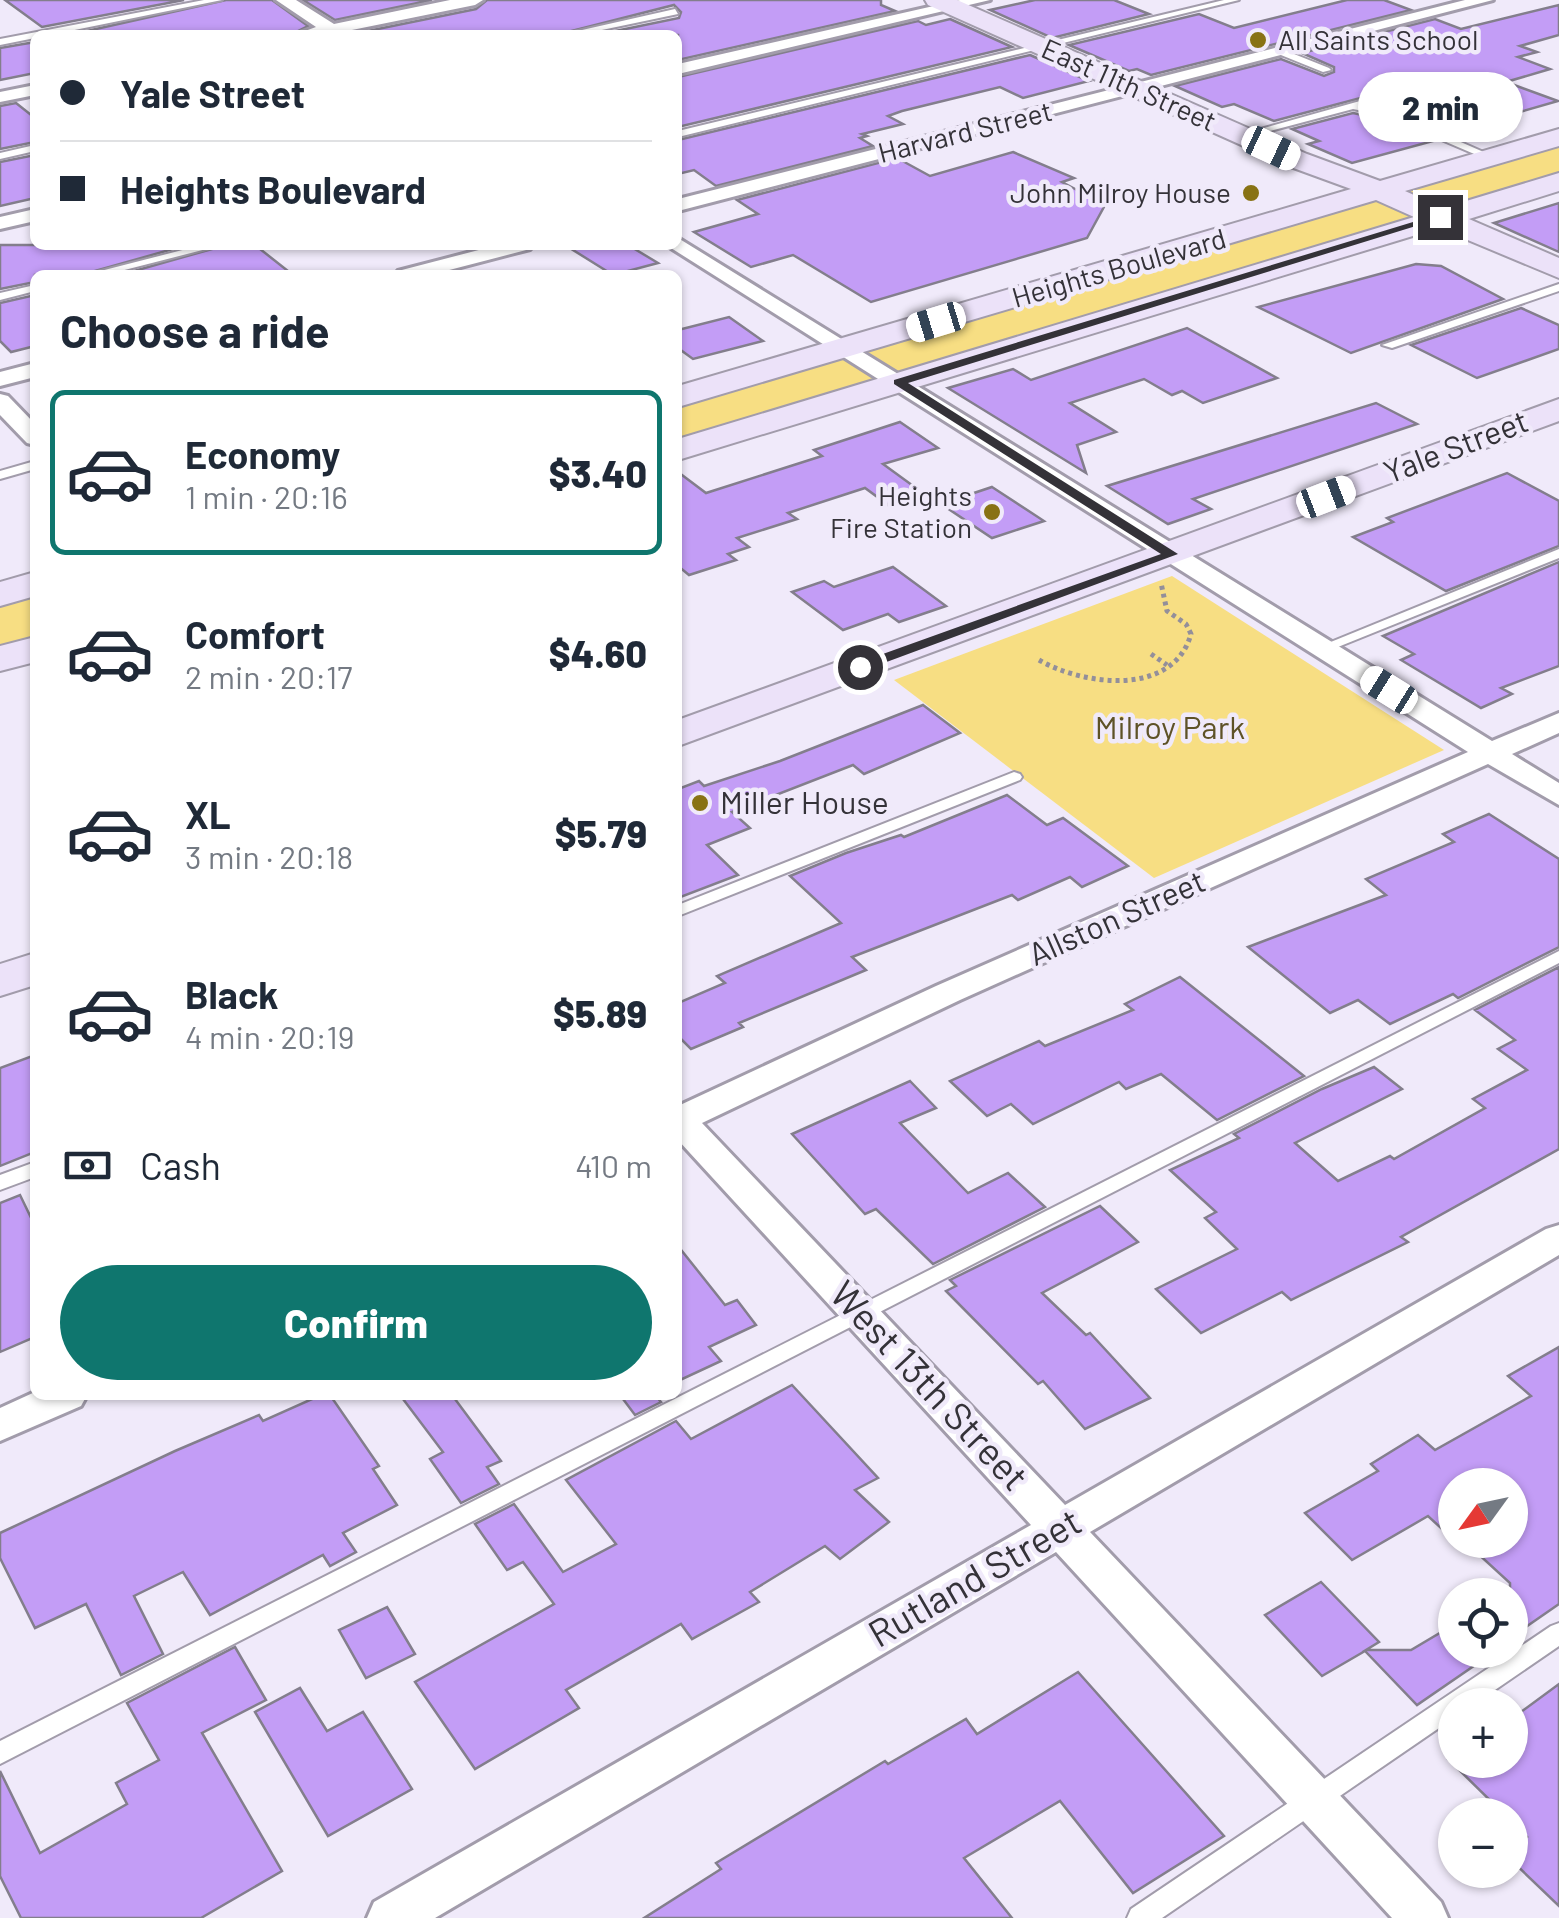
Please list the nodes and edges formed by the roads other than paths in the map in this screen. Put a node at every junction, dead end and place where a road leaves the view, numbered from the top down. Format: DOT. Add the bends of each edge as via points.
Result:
graph roads {
  1 [pos="218,0"];
  2 [pos="284,0"];
  3 [pos="475,0"];
  4 [pos="982,0"];
  5 [pos="1235,0"];
  6 [pos="1484,0"];
  7 [pos="944,3"];
  8 [pos="676,12"];
  9 [pos="62,30"];
  10 [pos="333,30"];
  11 [pos="345,30"];
  12 [pos="590,30"];
  13 [pos="30,36"];
  14 [pos="0,42"];
  15 [pos="1040,46"];
  16 [pos="1279,51"];
  17 [pos="682,68"];
  18 [pos="1326,70"];
  19 [pos="1134,88"];
  20 [pos="30,91"];
  21 [pos="0,97"];
  22 [pos="1384,97"];
  23 [pos="1354,106"];
  24 [pos="682,133"];
  25 [pos="1244,135"];
  26 [pos="1559,136"];
  27 [pos="30,149"];
  28 [pos="0,156"];
  29 [pos="1490,157"];
  30 [pos="1557,184"];
  31 [pos="1371,193"];
  32 [pos="682,205"];
  33 [pos="30,216"];
  34 [pos="1431,219"];
  35 [pos="0,223"];
  36 [pos="682,246"];
  37 [pos="195,250"];
  38 [pos="502,250"];
  39 [pos="1559,269"];
  40 [pos="112,270"];
  41 [pos="424,270"];
  42 [pos="1559,285"];
  43 [pos="30,289"];
  44 [pos="0,297"];
  45 [pos="1388,345"];
  46 [pos="846,349"];
  47 [pos="30,371"];
  48 [pos="0,379"];
  49 [pos="898,382"];
  50 [pos="682,396"];
  51 [pos="0,400"];
  52 [pos="1559,408"];
  53 [pos="30,433"];
  54 [pos="682,449"];
  55 [pos="30,466"];
  56 [pos="0,474"];
  57 [pos="1559,553"];
  58 [pos="1166,566"];
  59 [pos="30,585"];
  60 [pos="0,594"];
  61 [pos="1323,648"];
  62 [pos="30,650"];
  63 [pos="0,659"];
  64 [pos="1559,722"];
  65 [pos="682,733"];
  66 [pos="1489,752"];
  67 [pos="1014,777"];
  68 [pos="1559,796"];
  69 [pos="682,910"];
  70 [pos="1559,956"];
  71 [pos="30,970"];
  72 [pos="0,981"];
  73 [pos="682,1118"];
  74 [pos="682,1124"];
  75 [pos="30,1171"];
  76 [pos="0,1183"];
  77 [pos="1559,1238"];
  78 [pos="861,1314"];
  79 [pos="56,1400"];
  80 [pos="0,1425"];
  81 [pos="1062,1527"];
  82 [pos="1559,1633"];
  83 [pos="0,1753"];
  84 [pos="1313,1801"];
  85 [pos="391,1918"];
  86 [pos="1140,1918"];
  87 [pos="1424,1918"];
  1 -- 9 [label="lane"];
  2 -- 10 [label="street"];
  3 -- 11 [label="street"];
  4 -- 7 [label="street"];
  5 -- 15 [label="lane"];
  6 -- 16 [label="street, Harvard Street"];
  7 -- 15 [label="main road, East 11th Street"];
  7 -- 17 [label="street"];
  8 -- 12 [label="lane"];
  13 -- 14 [label="lane"];
  15 -- 19 [label="main road, East 11th Street"];
  15 -- 24 [label="lane"];
  16 -- 18 [label="lane"];
  16 -- 19 [label="street, Harvard Street"];
  19 -- 25 [label="main road, East 11th Street"];
  19 -- 32 [label="street, Harvard Street"];
  20 -- 21 [label="street"];
  22 -- 23 [label="lane"];
  23 -- 25 [label="lane"];
  23 -- 29 [label="lane"];
  25 -- 31 [label="main road, East 11th Street" via="1304,169"];
  26 -- 29 [label="main road, Heights Boulevard"];
  27 -- 28 [label="lane"];
  29 -- 31 [label="main road, Heights Boulevard"];
  30 -- 34 [label="main road, Heights Boulevard"];
  31 -- 34 [label="main road, East 11th Street"];
  31 -- 46 [label="main road, Heights Boulevard"];
  33 -- 35 [label="street"];
  34 -- 39 [label="main road"];
  34 -- 42 [label="main road"];
  34 -- 49 [label="main road, Heights Boulevard"];
  36 -- 46 [label="street"];
  37 -- 40 [label="lane"];
  38 -- 41 [label="street"];
  42 -- 45 [label="lane"];
  43 -- 44 [label="lane"];
  46 -- 49 [label="street"];
  46 -- 50 [label="main road, Heights Boulevard"];
  47 -- 48 [label="street"];
  49 -- 54 [label="main road, Heights Boulevard"];
  49 -- 58 [label="street"];
  51 -- 53 [label="street"];
  52 -- 58 [label="main road, Yale Street"];
  55 -- 56 [label="lane"];
  57 -- 61 [label="lane"];
  58 -- 61 [label="street"];
  58 -- 65 [label="main road, Yale Street"];
  59 -- 60 [label="main road"];
  61 -- 66 [label="street"];
  62 -- 63 [label="main road"];
  64 -- 66 [label="street, Allston Street"];
  66 -- 68 [label="street"];
  66 -- 73 [label="street, Allston Street"];
  67 -- 69 [label="lane"];
  70 -- 78 [label="lane"];
  71 -- 72 [label="main road"];
  74 -- 78 [label="street, West 13th Street"];
  75 -- 76 [label="lane"];
  77 -- 81 [label="street, Rutland Street"];
  78 -- 81 [label="street, West 13th Street"];
  78 -- 83 [label="lane"];
  79 -- 80 [label="street"];
  81 -- 84 [label="street, West 13th Street"];
  81 -- 85 [label="street, Rutland Street"];
  82 -- 84 [label="lane"];
  84 -- 86 [label="lane"];
  84 -- 87 [label="street, West 13th Street"];
}
